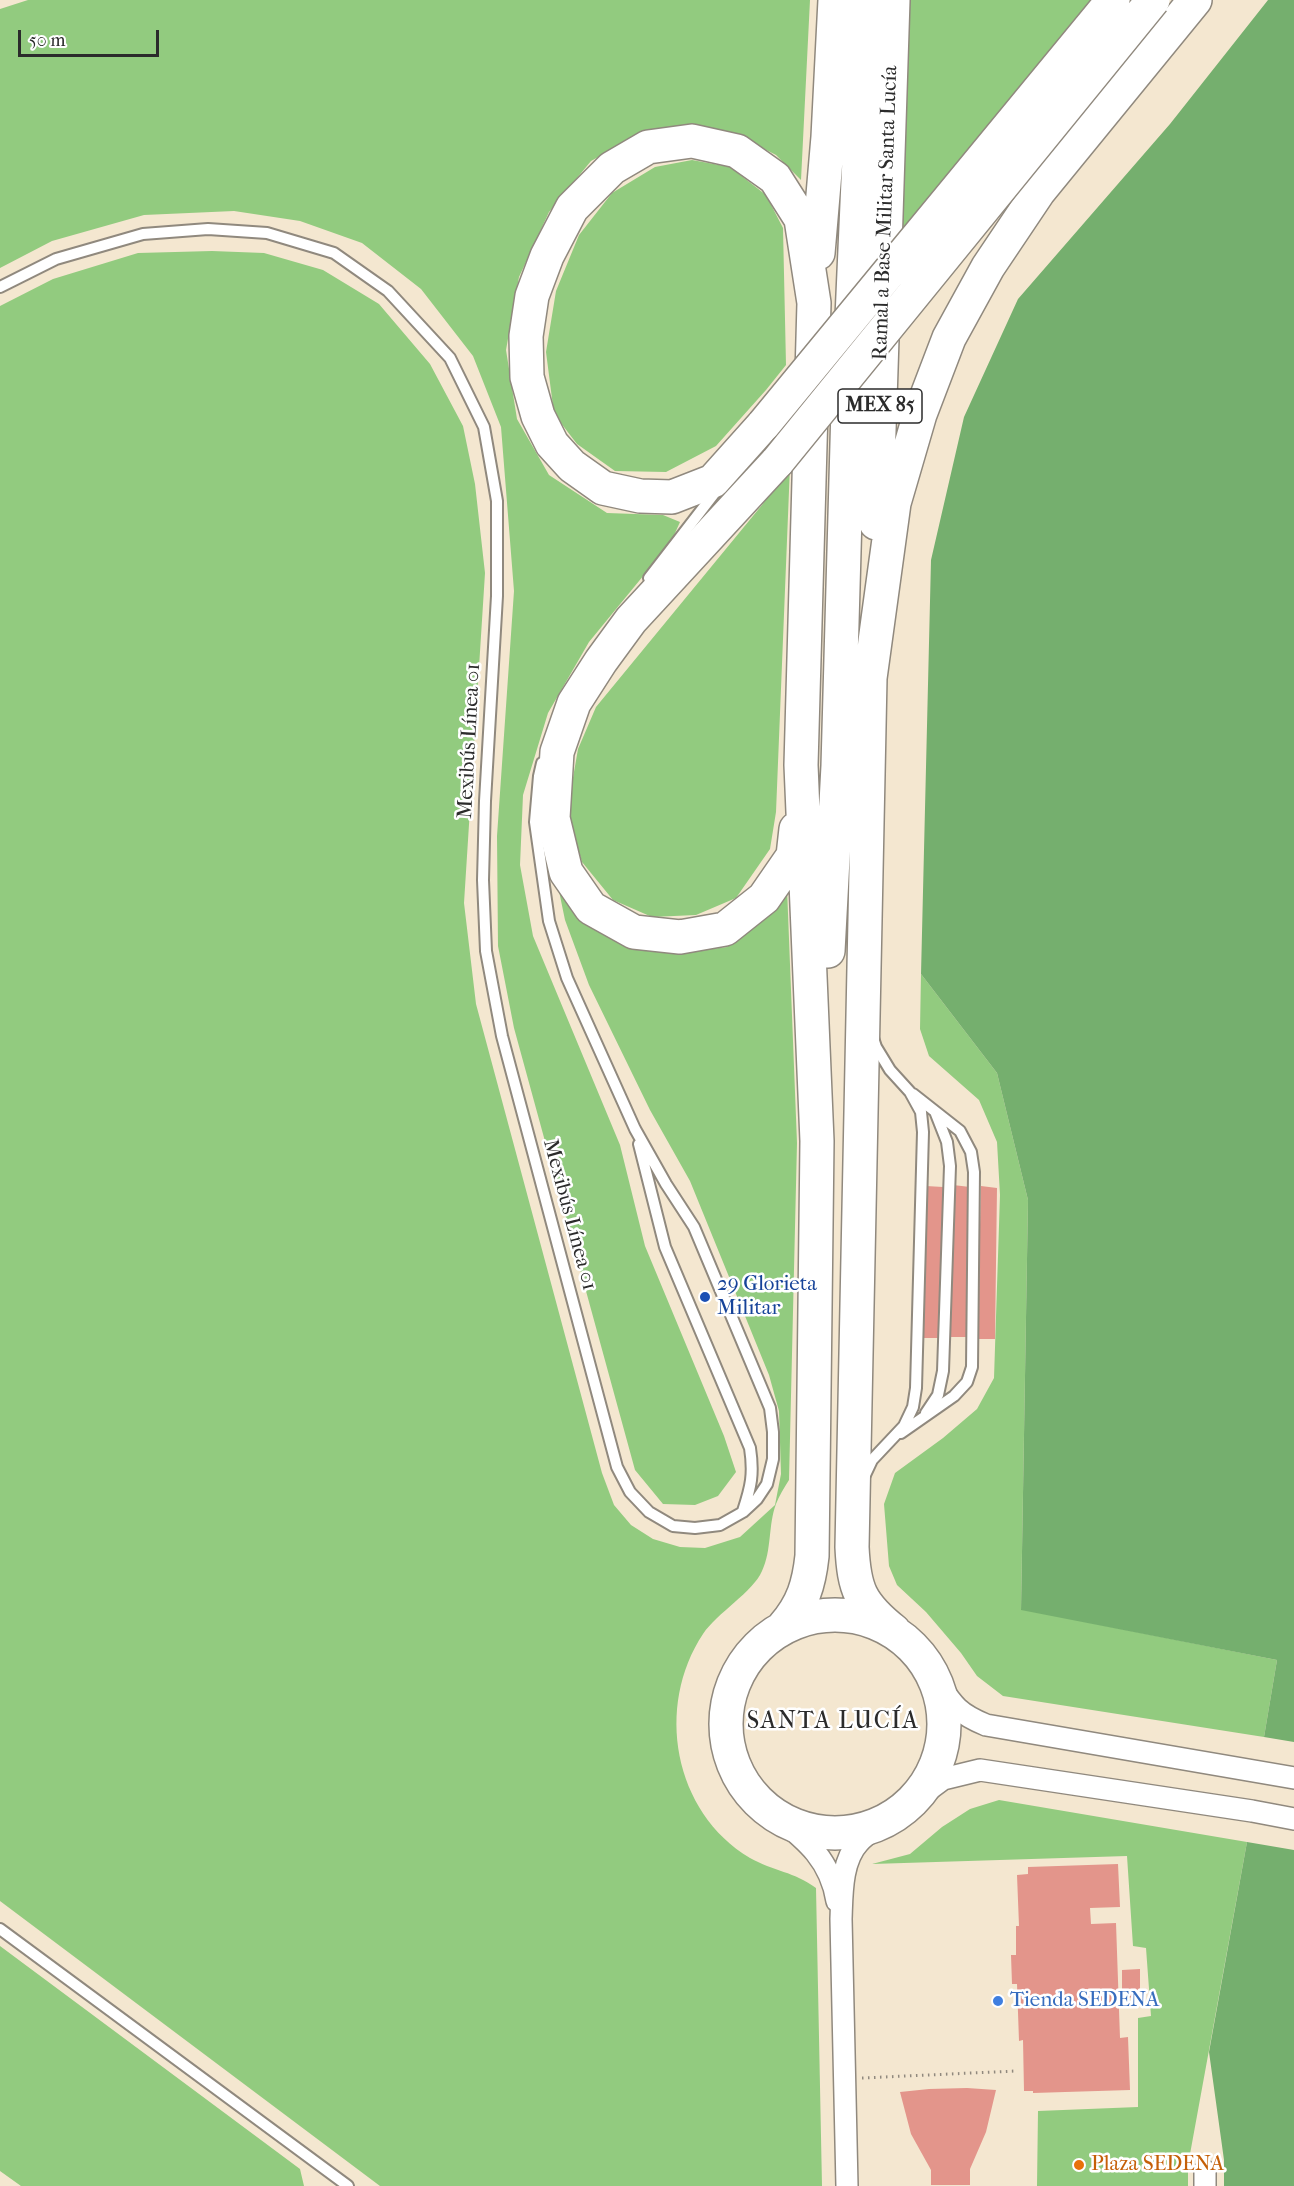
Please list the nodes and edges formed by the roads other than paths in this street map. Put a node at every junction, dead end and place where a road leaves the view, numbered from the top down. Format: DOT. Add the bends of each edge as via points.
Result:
graph roads {
  1 [pos="835,0"];
  2 [pos="866,0"];
  3 [pos="893,0"];
  4 [pos="1113,0"];
  5 [pos="1153,0"];
  6 [pos="1195,0"];
  7 [pos="0,287"];
  8 [pos="814,303"];
  9 [pos="764,424"];
  10 [pos="640,590"];
  11 [pos="598,645"];
  12 [pos="870,678"];
  13 [pos="562,703"];
  14 [pos="552,748"];
  15 [pos="801,765"];
  16 [pos="864,982"];
  17 [pos="910,1092"];
  18 [pos="936,1112"];
  19 [pos="635,1129"];
  20 [pos="817,1141"];
  21 [pos="922,1418"];
  22 [pos="888,1442"];
  23 [pos="742,1512"];
  24 [pos="853,1518"];
  25 [pos="784,1626"];
  26 [pos="894,1631"];
  27 [pos="936,1680"];
  28 [pos="1294,1779"];
  29 [pos="912,1802"];
  30 [pos="770,1811"];
  31 [pos="1294,1819"];
  32 [pos="885,1821"];
  33 [pos="841,1919"];
  34 [pos="0,1929"];
  35 [pos="343,2184"];
  36 [pos="847,2186"];
  1 -- 8 [label="main road"];
  2 -- 20 [label="main road" via="848,408 838,766"];
  3 -- 12 [label="main road, Ramal a Base Militar Santa Lucía / MEX 85"];
  4 -- 9 [label="main road, bridge"];
  5 -- 14 [label="main road, bridge" via="778,461 632,620 574,704"];
  6 -- 12 [label="main road" via="1039,190 988,267 949,339 920,414 894,503"];
  7 -- 23 [label="lane, Mexibús Línea 01" via="56,259 143,234 208,229 267,233 334,253 388,291 450,358 484,427 497,501 497,596 483,880 486,951 502,1036 616,1467 630,1492 649,1512 673,1526 720,1525"];
  8 -- 9 [label="main road" via="801,219 775,178 737,151 692,141 648,147 612,168 572,208 546,256 532,296 526,336 527,377 538,416 552,444 572,466 603,488 640,496 672,497 713,481"];
  8 -- 15 [label="main road"];
  9 -- 10 [label="lane"];
  11 -- 13 [label="lane"];
  12 -- 16 [label="main road"];
  14 -- 15 [label="main road" via="553,818 566,872 591,908 634,932 680,937 724,929 764,898 793,856"];
  14 -- 19 [label="lane, Mexibús Línea 01" via="543,817 542,876 549,921 567,978"];
  15 -- 20 [label="main road"];
  16 -- 17 [label="lane" via="868,1023 876,1047"];
  16 -- 24 [label="main road"];
  17 -- 18 [label="lane"];
  17 -- 22 [label="lane" via="921,1112 923,1132 916,1388 914,1407 904,1426"];
  18 -- 21 [label="lane" via="947,1142 950,1166 943,1371 938,1395"];
  18 -- 21 [label="lane" via="960,1131 971,1152 974,1172 972,1367 967,1382 954,1396"];
  19 -- 23 [label="lane, Mexibús Línea 01" via="665,1247 750,1448 754,1470"];
  19 -- 23 [label="lane, Mexibús Línea 01" via="694,1227 770,1408 773,1459 766,1484"];
  20 -- 25 [label="main road" via="812,1556 804,1598"];
  21 -- 22 [label="lane"];
  22 -- 24 [label="lane" via="872,1460 860,1486"];
  24 -- 26 [label="main road" via="858,1590 874,1616"];
  25 -- 26 [label="main road" via="822,1614 841,1614"];
  25 -- 30 [label="main road" via="762,1642 744,1663 729,1696 726,1714 726,1733 735,1768 744,1784"];
  26 -- 27 [label="main road" via="918,1652"];
  27 -- 28 [label="street" via="953,1706 986,1725"];
  27 -- 29 [label="main road" via="944,1712 943,1745 932,1776"];
  29 -- 31 [label="street" via="942,1779 980,1770"];
  29 -- 32 [label="main road"];
  30 -- 32 [label="main road" via="802,1828 820,1832 854,1832"];
  30 -- 33 [label="street" via="822,1859 832,1876"];
  32 -- 33 [label="street" via="858,1843 849,1860 842,1888"];
  33 -- 36 [label="street"];
  34 -- 35 [label="lane"];
}
